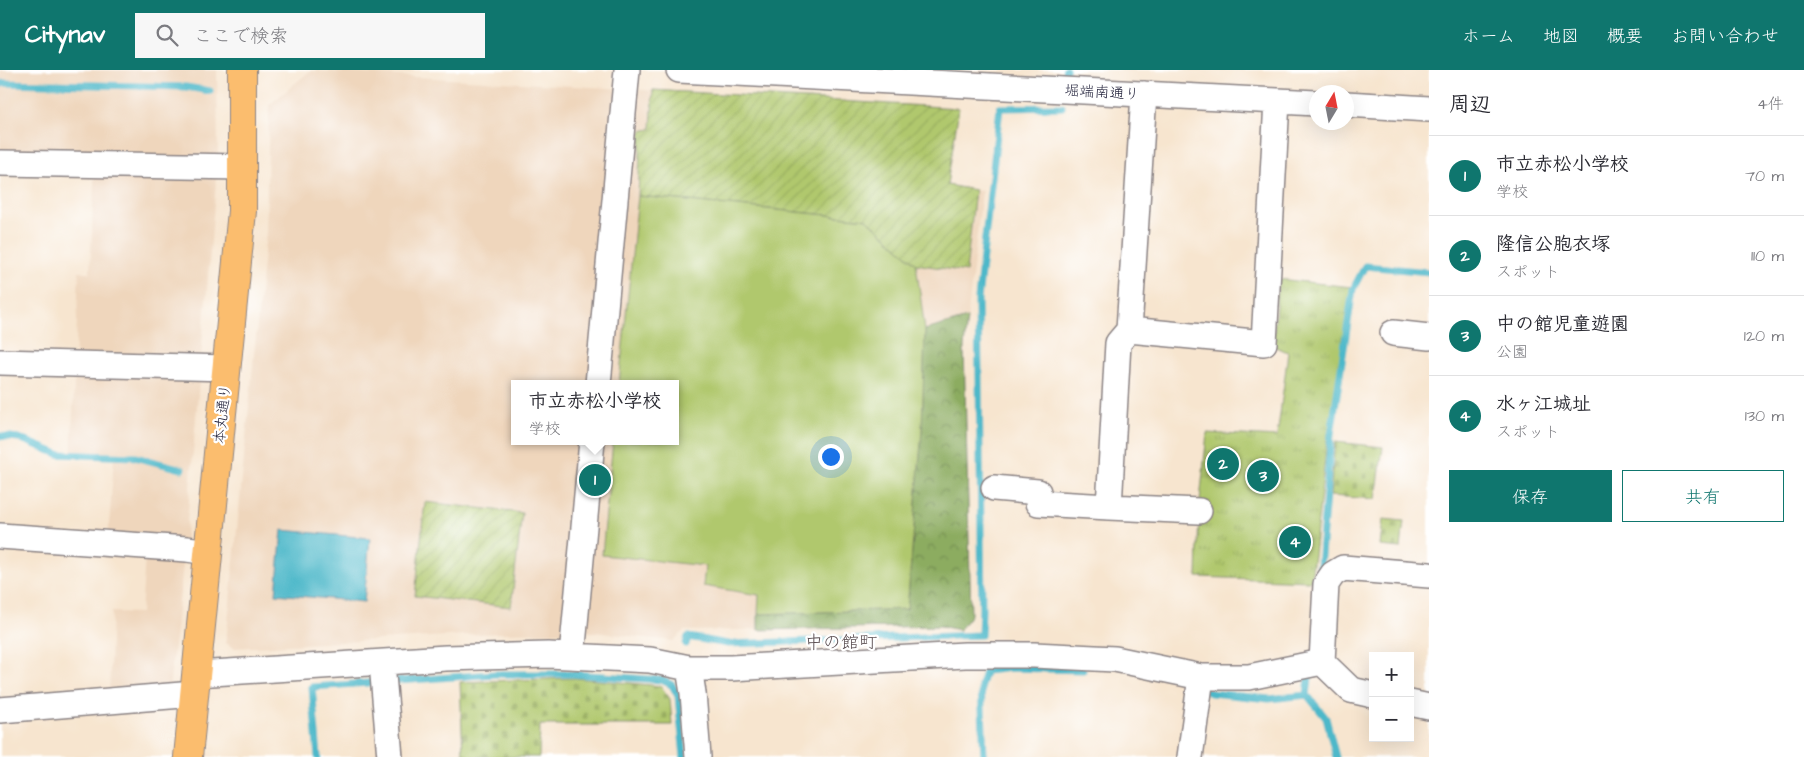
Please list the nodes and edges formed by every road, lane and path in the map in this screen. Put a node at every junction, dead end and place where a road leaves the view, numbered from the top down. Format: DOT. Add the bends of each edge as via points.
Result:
graph roads {
  1 [pos="242,70"];
  2 [pos="627,70"];
  3 [pos="679,70"];
  4 [pos="1144,94"];
  5 [pos="1277,100"];
  6 [pos="1309,102"];
  7 [pos="1354,104"];
  8 [pos="1429,109"];
  9 [pos="0,163"];
  10 [pos="243,167"];
  11 [pos="1129,330"];
  12 [pos="1393,333"];
  13 [pos="1429,337"];
  14 [pos="0,362"];
  15 [pos="226,368"];
  16 [pos="598,380"];
  17 [pos="592,445"];
  18 [pos="994,488"];
  19 [pos="1109,507"];
  20 [pos="1199,511"];
  21 [pos="0,536"];
  22 [pos="209,552"];
  23 [pos="1429,575"];
  24 [pos="572,656"];
  25 [pos="1315,664"];
  26 [pos="689,668"];
  27 [pos="383,676"];
  28 [pos="195,684"];
  29 [pos="1200,686"];
  30 [pos="1369,694"];
  31 [pos="1414,704"];
  32 [pos="1429,707"];
  33 [pos="0,710"];
  34 [pos="188,757"];
  35 [pos="390,757"];
  36 [pos="698,757"];
  37 [pos="1190,757"];
  1 -- 10 [label="main road, 本丸通り"];
  2 -- 16 [label="street"];
  3 -- 4 [label="street, 堀端南通り"];
  4 -- 5 [label="street, 堀端南通り"];
  4 -- 11 [label="street"];
  5 -- 6 [label="street, 堀端南通り"];
  5 -- 11 [label="street" via="1264,343"];
  7 -- 8 [label="street"];
  9 -- 10 [label="street"];
  10 -- 15 [label="main road, 本丸通り" via="242,211"];
  11 -- 19 [label="street" via="1118,343"];
  12 -- 13 [label="street"];
  14 -- 15 [label="street"];
  15 -- 22 [label="main road, 本丸通り"];
  17 -- 24 [label="street"];
  18 -- 19 [label="street" via="1038,492 1038,504"];
  19 -- 20 [label="street"];
  21 -- 22 [label="street"];
  22 -- 28 [label="main road, 本丸通り"];
  23 -- 25 [label="street" via="1343,568 1333,574 1326,584"];
  24 -- 26 [label="street" via="650,660"];
  24 -- 27 [label="street" via="446,658"];
  25 -- 29 [label="street"];
  25 -- 30 [label="street" via="1351,690"];
  26 -- 29 [label="street" via="1034,655 1115,659"];
  26 -- 36 [label="street"];
  27 -- 28 [label="street"];
  27 -- 35 [label="street"];
  28 -- 33 [label="street"];
  28 -- 34 [label="main road, 本丸通り"];
  29 -- 37 [label="street"];
  31 -- 32 [label="street"];
}
